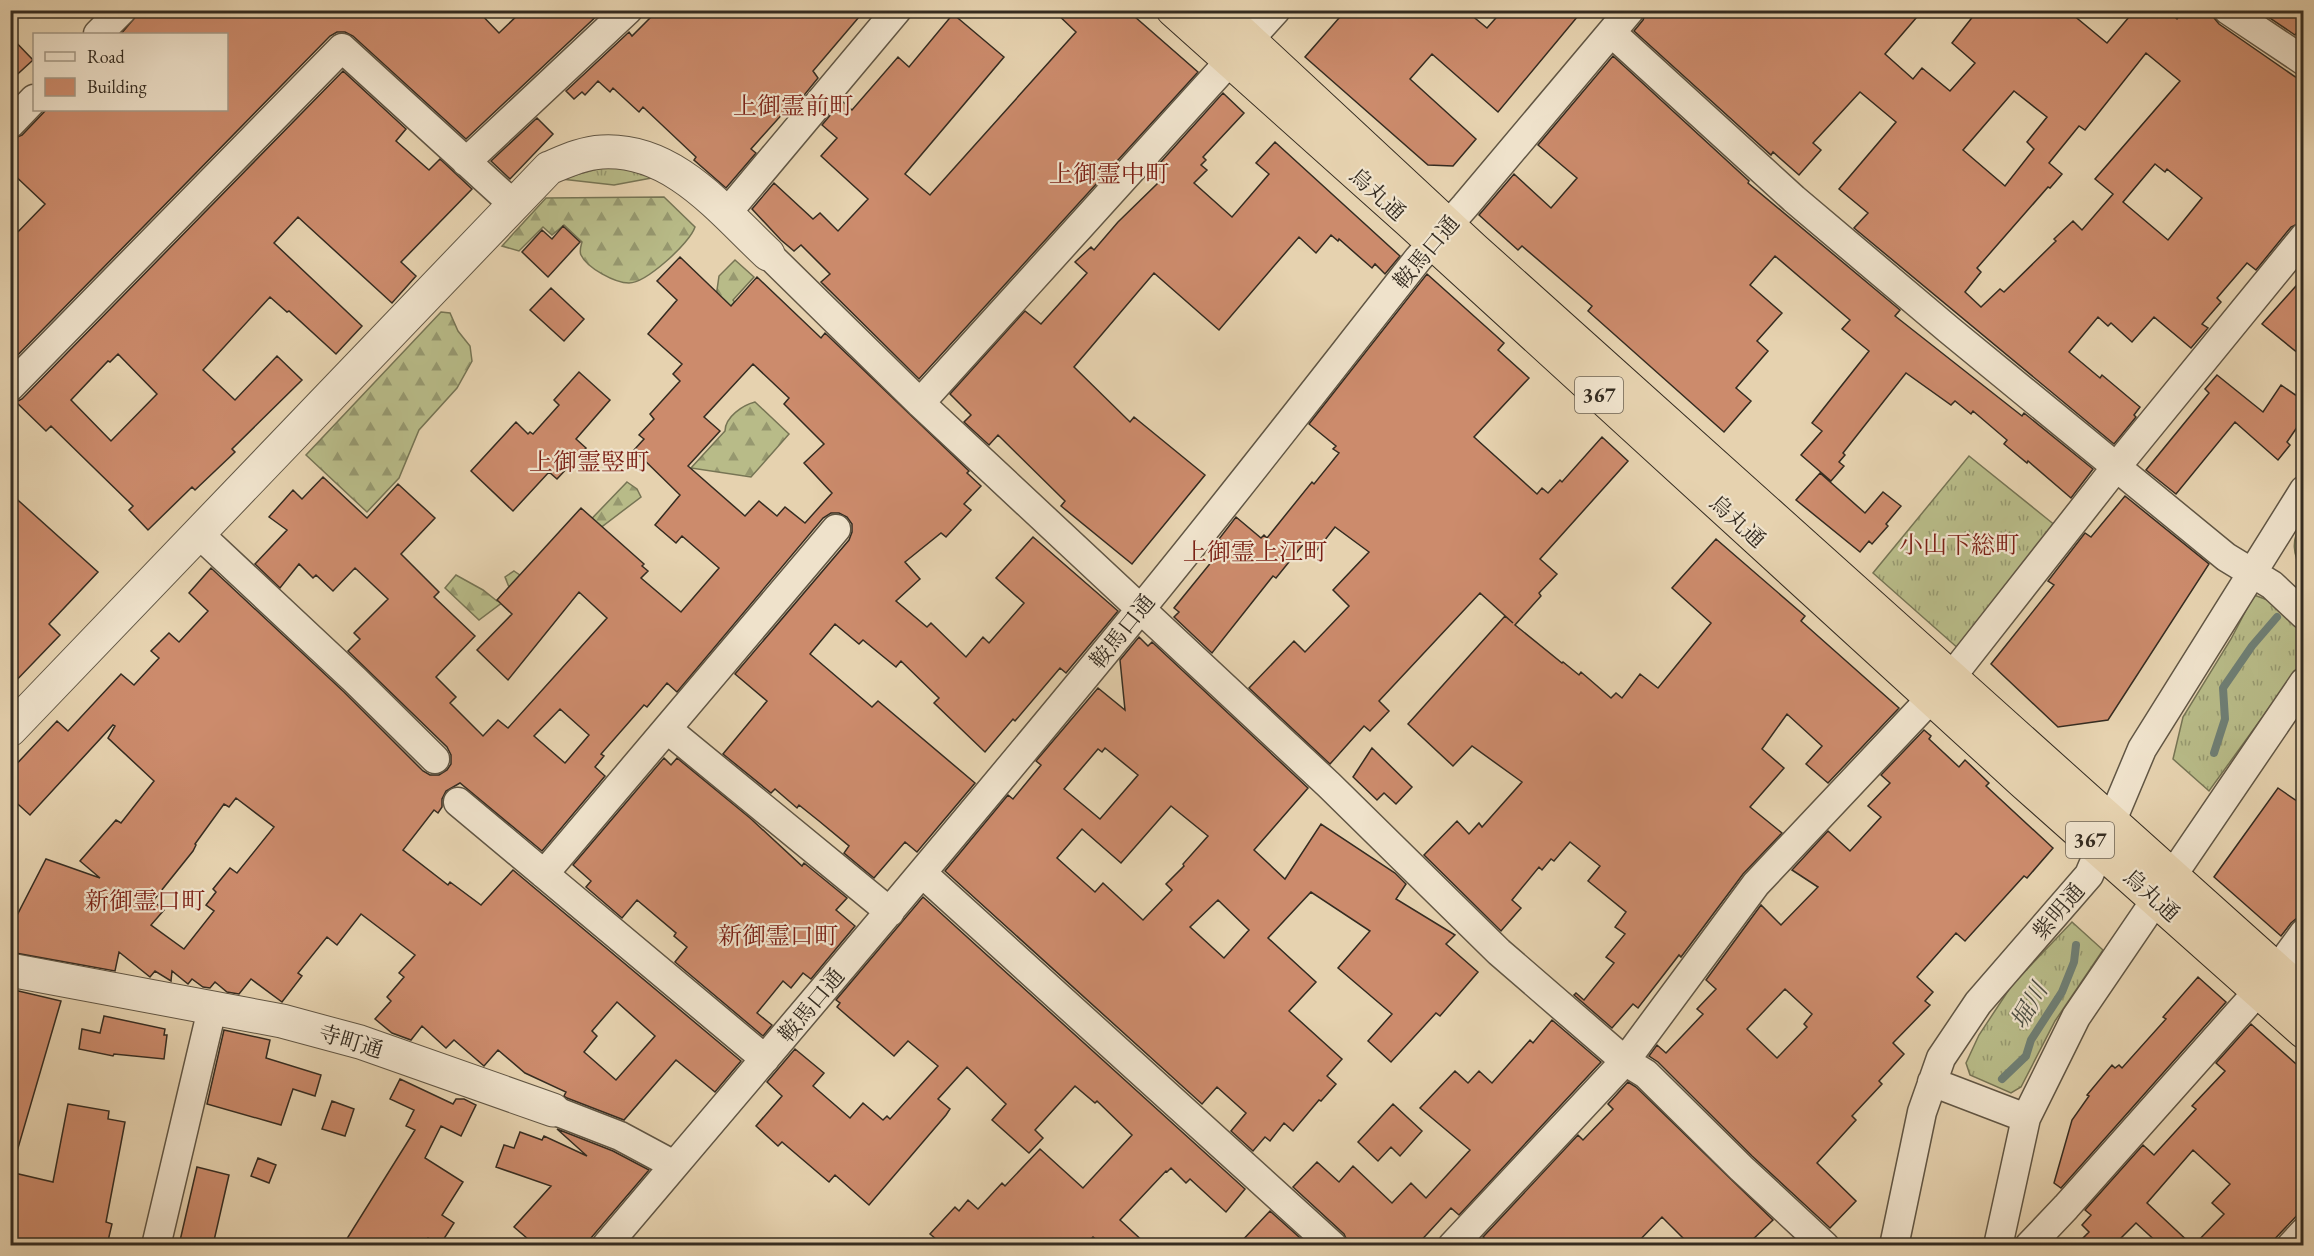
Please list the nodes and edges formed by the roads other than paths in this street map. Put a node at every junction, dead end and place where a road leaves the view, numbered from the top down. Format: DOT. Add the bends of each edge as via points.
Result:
graph roads {
  1 [pos="122,10"];
  2 [pos="628,10"];
  3 [pos="897,10"];
  4 [pos="1173,10"];
  5 [pos="1217,10"];
  6 [pos="1276,10"];
  7 [pos="1630,10"];
  8 [pos="2228,10"];
  9 [pos="99,33"];
  10 [pos="1612,33"];
  11 [pos="1240,51"];
  12 [pos="2304,61"];
  13 [pos="33,100"];
  14 [pos="10,124"];
  15 [pos="466,162"];
  16 [pos="514,205"];
  17 [pos="726,214"];
  18 [pos="1440,234"];
  19 [pos="2304,237"];
  20 [pos="768,254"];
  21 [pos="10,387"];
  22 [pos="920,403"];
  23 [pos="2117,466"];
  24 [pos="2304,490"];
  25 [pos="836,529"];
  26 [pos="198,534"];
  27 [pos="2251,572"];
  28 [pos="1141,609"];
  29 [pos="2304,615"];
  30 [pos="2304,681"];
  31 [pos="1942,687"];
  32 [pos="667,729"];
  33 [pos="10,730"];
  34 [pos="435,759"];
  35 [pos="458,802"];
  36 [pos="2106,835"];
  37 [pos="922,873"];
  38 [pos="544,874"];
  39 [pos="2164,887"];
  40 [pos="890,912"];
  41 [pos="2304,933"];
  42 [pos="10,970"];
  43 [pos="2268,980"];
  44 [pos="2304,994"];
  45 [pos="212,1008"];
  46 [pos="2304,1032"];
  47 [pos="765,1059"];
  48 [pos="1625,1061"];
  49 [pos="1932,1082"];
  50 [pos="553,1110"];
  51 [pos="2026,1118"];
  52 [pos="674,1165"];
  53 [pos="2304,1232"];
  54 [pos="156,1245"];
  55 [pos="606,1245"];
  56 [pos="1333,1245"];
  57 [pos="1452,1245"];
  58 [pos="1825,1245"];
  59 [pos="1894,1245"];
  60 [pos="1998,1245"];
  61 [pos="2029,1245"];
  62 [pos="2291,1245"];
  1 -- 9 [label="street"];
  2 -- 15 [label="street"];
  3 -- 17 [label="street"];
  4 -- 11 [label="highway, 烏丸通 / 367"];
  5 -- 11 [label="highway, 烏丸通 / 367"];
  6 -- 11 [label="street"];
  7 -- 10 [label="street, 鞍馬口通"];
  8 -- 12 [label="street"];
  10 -- 18 [label="street, 鞍馬口通"];
  10 -- 23 [label="street" via="1794,199"];
  11 -- 18 [label="highway, 烏丸通 / 367"];
  11 -- 22 [label="street"];
  13 -- 14 [label="street"];
  15 -- 16 [label="street"];
  15 -- 21 [label="street" via="342,48"];
  16 -- 17 [label="street" via="549,168 601,152 629,153 659,162 684,176"];
  16 -- 26 [label="street"];
  17 -- 20 [label="street"];
  18 -- 28 [label="street, 鞍馬口通"];
  18 -- 31 [label="highway, 烏丸通 / 367"];
  19 -- 23 [label="street"];
  20 -- 22 [label="street"];
  22 -- 28 [label="street"];
  23 -- 27 [label="street" via="2226,557"];
  23 -- 31 [label="street"];
  24 -- 27 [label="street, 紫明通"];
  25 -- 32 [label="street"];
  26 -- 33 [label="street"];
  26 -- 34 [label="street"];
  27 -- 29 [label="street" via="2272,585"];
  27 -- 36 [label="street, 紫明通" via="2142,749"];
  28 -- 37 [label="street, 鞍馬口通"];
  28 -- 48 [label="street" via="1498,951"];
  30 -- 39 [label="street"];
  31 -- 36 [label="highway, 烏丸通 / 367"];
  31 -- 48 [label="street" via="1756,884"];
  32 -- 38 [label="street"];
  32 -- 40 [label="street"];
  35 -- 38 [label="street"];
  36 -- 39 [label="highway, 烏丸通 / 367"];
  36 -- 49 [label="street, 紫明通" via="2089,875 1977,1003 1941,1058"];
  37 -- 40 [label="street, 鞍馬口通"];
  37 -- 56 [label="street"];
  38 -- 47 [label="street"];
  39 -- 43 [label="highway, 烏丸通 / 367"];
  39 -- 51 [label="street" via="2076,1017"];
  40 -- 47 [label="street, 鞍馬口通"];
  41 -- 43 [label="street"];
  42 -- 45 [label="street, 寺町通"];
  43 -- 44 [label="highway, 烏丸通 / 367"];
  43 -- 46 [label="highway, 烏丸通 / 367"];
  43 -- 61 [label="street"];
  45 -- 50 [label="street, 寺町通" via="282,1021 360,1042"];
  45 -- 54 [label="street"];
  47 -- 52 [label="street, 鞍馬口通"];
  48 -- 57 [label="street"];
  48 -- 58 [label="street" via="1646,1074"];
  49 -- 51 [label="street"];
  49 -- 59 [label="street, 紫明通" via="1912,1153"];
  50 -- 52 [label="street, 寺町通" via="620,1136"];
  51 -- 60 [label="street"];
  52 -- 55 [label="street, 鞍馬口通"];
  53 -- 62 [label="street"];
}
